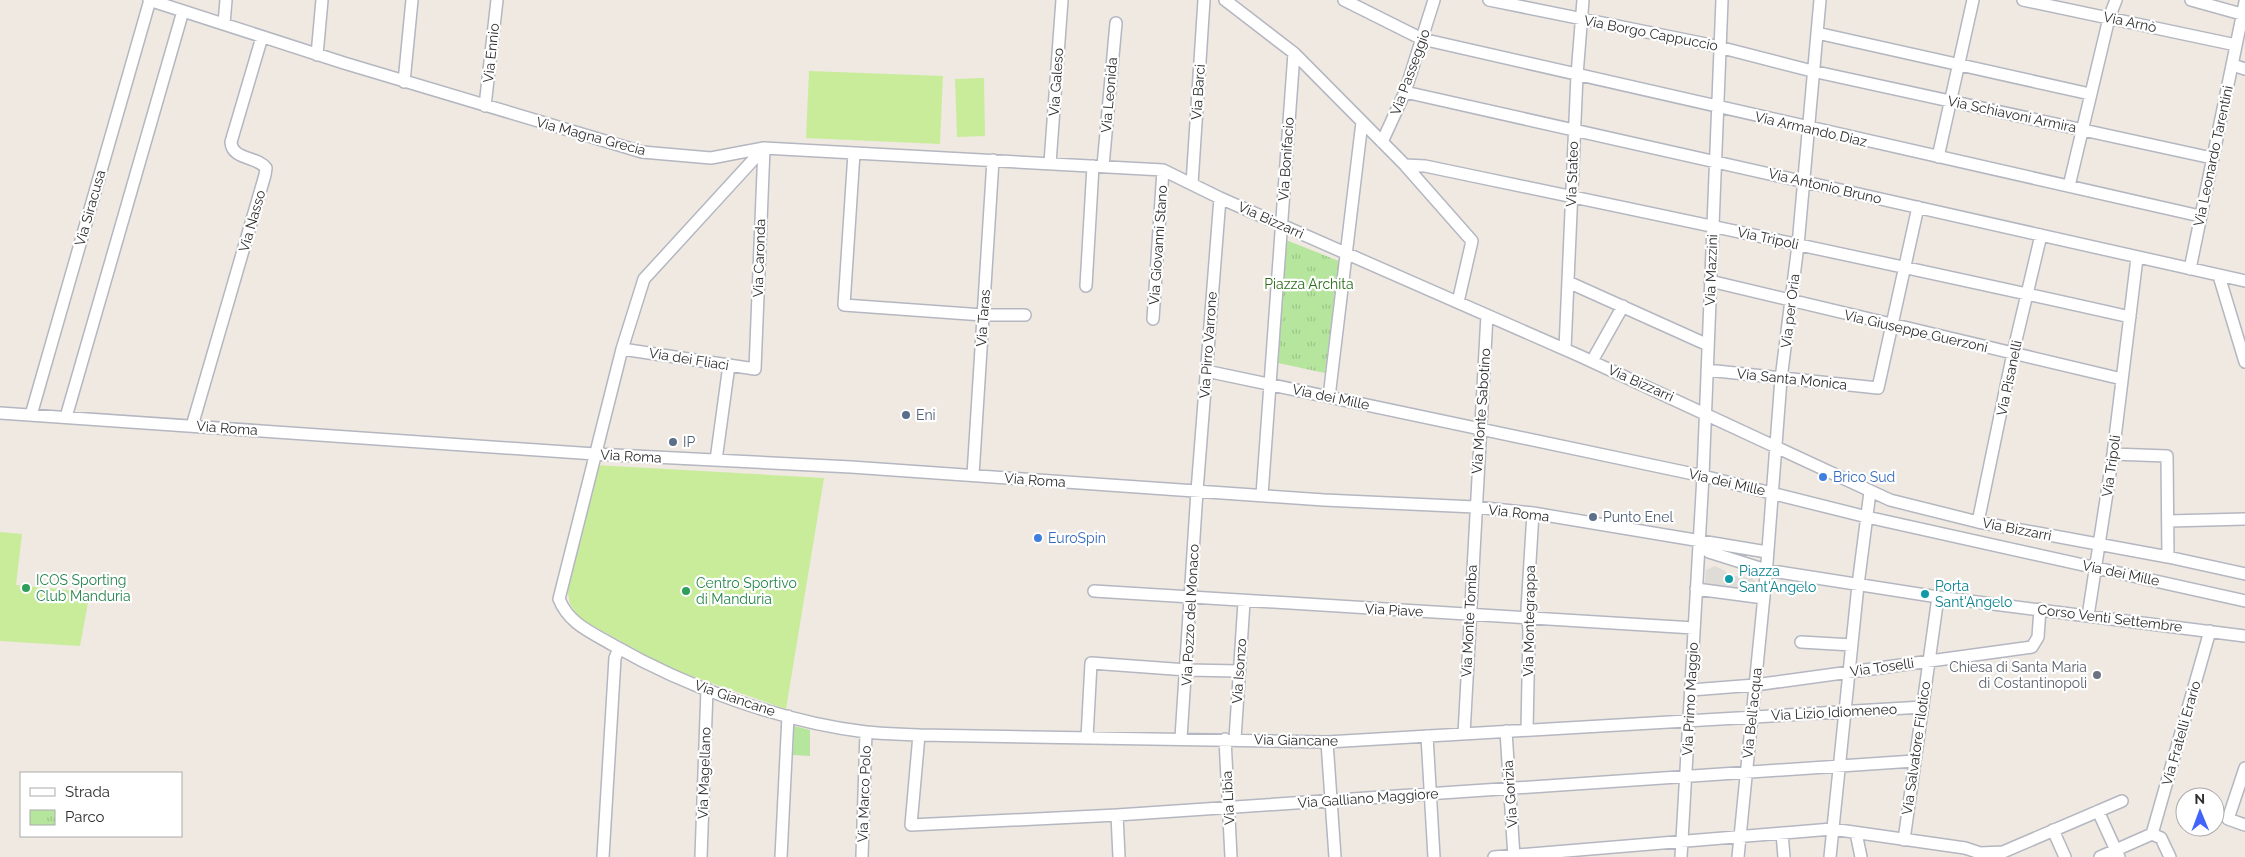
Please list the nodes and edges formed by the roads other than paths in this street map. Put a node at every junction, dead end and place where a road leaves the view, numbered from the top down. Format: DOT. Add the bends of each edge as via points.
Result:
graph roads {
  1 [pos="150,0"];
  2 [pos="226,0"];
  3 [pos="322,0"];
  4 [pos="412,0"];
  5 [pos="497,0"];
  6 [pos="1062,0"];
  7 [pos="1204,0"];
  8 [pos="1225,0"];
  9 [pos="1344,0"];
  10 [pos="1434,0"];
  11 [pos="1489,0"];
  12 [pos="1583,0"];
  13 [pos="1722,0"];
  14 [pos="1820,0"];
  15 [pos="1973,0"];
  16 [pos="2023,0"];
  17 [pos="2116,0"];
  18 [pos="2191,0"];
  19 [pos="2245,2"];
  20 [pos="184,11"];
  21 [pos="2243,15"];
  22 [pos="2109,18"];
  23 [pos="1582,20"];
  24 [pos="1116,23"];
  25 [pos="224,24"];
  26 [pos="1817,33"];
  27 [pos="262,37"];
  28 [pos="1422,39"];
  29 [pos="2236,45"];
  30 [pos="1720,46"];
  31 [pos="1294,53"];
  32 [pos="317,55"];
  33 [pos="1958,65"];
  34 [pos="2233,65"];
  35 [pos="2245,68"];
  36 [pos="1812,71"];
  37 [pos="1577,75"];
  38 [pos="404,82"];
  39 [pos="1405,92"];
  40 [pos="2090,94"];
  41 [pos="1950,101"];
  42 [pos="485,106"];
  43 [pos="1717,107"];
  44 [pos="1362,122"];
  45 [pos="1808,128"];
  46 [pos="2083,129"];
  47 [pos="1574,131"];
  48 [pos="1382,142"];
  49 [pos="764,148"];
  50 [pos="854,152"];
  51 [pos="1938,157"];
  52 [pos="2212,158"];
  53 [pos="993,160"];
  54 [pos="1715,162"];
  55 [pos="1050,163"];
  56 [pos="1405,165"];
  57 [pos="1098,166"];
  58 [pos="1163,170"];
  59 [pos="1804,180"];
  60 [pos="1192,184"];
  61 [pos="2068,186"];
  62 [pos="1572,196"];
  63 [pos="1220,198"];
  64 [pos="1918,207"];
  65 [pos="2200,216"];
  66 [pos="1282,225"];
  67 [pos="1712,226"];
  68 [pos="2041,235"];
  69 [pos="1798,245"];
  70 [pos="1345,253"];
  71 [pos="2137,258"];
  72 [pos="1905,266"];
  73 [pos="2190,269"];
  74 [pos="2219,276"];
  75 [pos="2245,279"];
  76 [pos="1710,281"];
  77 [pos="1568,282"];
  78 [pos="1086,286"];
  79 [pos="2027,294"];
  80 [pos="1458,302"];
  81 [pos="1791,302"];
  82 [pos="1623,306"];
  83 [pos="984,315"];
  84 [pos="1025,315"];
  85 [pos="1487,315"];
  86 [pos="2130,317"];
  87 [pos="1153,319"];
  88 [pos="1892,325"];
  89 [pos="1708,345"];
  90 [pos="622,349"];
  91 [pos="1564,349"];
  92 [pos="2013,353"];
  93 [pos="1592,361"];
  94 [pos="2245,362"];
  95 [pos="729,365"];
  96 [pos="755,369"];
  97 [pos="1707,370"];
  98 [pos="1206,371"];
  99 [pos="1781,379"];
  100 [pos="2122,379"];
  101 [pos="1270,384"];
  102 [pos="1329,397"];
  103 [pos="1705,412"];
  104 [pos="0,413"];
  105 [pos="31,415"];
  106 [pos="66,418"];
  107 [pos="192,426"];
  108 [pos="1480,429"];
  109 [pos="1776,445"];
  110 [pos="595,454"];
  111 [pos="2113,454"];
  112 [pos="716,460"];
  113 [pos="973,475"];
  114 [pos="1703,476"];
  115 [pos="1197,491"];
  116 [pos="1870,492"];
  117 [pos="1773,493"];
  118 [pos="1262,495"];
  119 [pos="1475,507"];
  120 [pos="1533,514"];
  121 [pos="1867,516"];
  122 [pos="2245,519"];
  123 [pos="2169,521"];
  124 [pos="1978,522"];
  125 [pos="1698,541"];
  126 [pos="2099,545"];
  127 [pos="1767,552"];
  128 [pos="2168,557"];
  129 [pos="2096,566"];
  130 [pos="1766,570"];
  131 [pos="2245,574"];
  132 [pos="1858,585"];
  133 [pos="1696,589"];
  134 [pos="1094,591"];
  135 [pos="1938,597"];
  136 [pos="1190,598"];
  137 [pos="1764,598"];
  138 [pos="2245,601"];
  139 [pos="1244,602"];
  140 [pos="2040,609"];
  141 [pos="1469,614"];
  142 [pos="2088,616"];
  143 [pos="1527,619"];
  144 [pos="1694,628"];
  145 [pos="2210,631"];
  146 [pos="2245,636"];
  147 [pos="1801,642"];
  148 [pos="1852,645"];
  149 [pos="619,648"];
  150 [pos="1928,661"];
  151 [pos="1187,670"];
  152 [pos="1239,671"];
  153 [pos="1849,672"];
  154 [pos="1755,685"];
  155 [pos="706,690"];
  156 [pos="1691,690"];
  157 [pos="1923,708"];
  158 [pos="1846,711"];
  159 [pos="788,716"];
  160 [pos="1752,716"];
  161 [pos="1690,720"];
  162 [pos="1527,730"];
  163 [pos="1506,731"];
  164 [pos="866,732"];
  165 [pos="1464,734"];
  166 [pos="920,735"];
  167 [pos="1426,736"];
  168 [pos="1087,738"];
  169 [pos="1181,738"];
  170 [pos="1230,739"];
  171 [pos="1327,742"];
  172 [pos="1914,761"];
  173 [pos="1839,766"];
  174 [pos="2245,768"];
  175 [pos="1745,773"];
  176 [pos="1685,776"];
  177 [pos="1510,789"];
  178 [pos="1430,794"];
  179 [pos="1332,801"];
  180 [pos="2122,801"];
  181 [pos="1228,807"];
  182 [pos="2098,811"];
  183 [pos="1116,815"];
  184 [pos="2245,825"];
  185 [pos="1832,829"];
  186 [pos="2054,830"];
  187 [pos="1782,833"];
  188 [pos="1856,833"];
  189 [pos="2152,834"];
  190 [pos="1740,836"];
  191 [pos="1904,840"];
  192 [pos="1682,842"];
  193 [pos="1612,852"];
  194 [pos="2118,853"];
  195 [pos="2004,854"];
  196 [pos="1514,856"];
  197 [pos="603,857"];
  198 [pos="701,857"];
  199 [pos="781,857"];
  200 [pos="862,857"];
  201 [pos="1119,857"];
  202 [pos="1231,857"];
  203 [pos="1335,857"];
  204 [pos="1434,857"];
  205 [pos="1494,857"];
  206 [pos="1681,857"];
  207 [pos="1738,857"];
  208 [pos="1784,857"];
  209 [pos="1830,857"];
  210 [pos="1861,857"];
  211 [pos="1986,857"];
  212 [pos="2065,857"];
  213 [pos="2100,857"];
  214 [pos="2170,857"];
  1 -- 20 [label="street, Via Magna Grecia"];
  1 -- 105 [label="street, Via Siracusa"];
  2 -- 25 [label="street"];
  3 -- 32 [label="street"];
  4 -- 38 [label="street"];
  5 -- 42 [label="street, Via Ennio"];
  6 -- 55 [label="street, Via Galeso"];
  7 -- 60 [label="street, Via Barci"];
  8 -- 31 [label="street"];
  9 -- 28 [label="street, Via Armando Diaz"];
  10 -- 28 [label="street, Via Passeggio"];
  11 -- 23 [label="street, Via Borgo Cappuccio"];
  12 -- 23 [label="street, Via Stateo"];
  13 -- 30 [label="street, Via Mazzini"];
  14 -- 26 [label="street, Via per Oria"];
  15 -- 33 [label="street"];
  16 -- 22 [label="street, Via Arnò"];
  17 -- 22 [label="street"];
  18 -- 21 [label="street"];
  19 -- 21 [label="street, Via Leonardo Tarentini"];
  20 -- 25 [label="street, Via Magna Grecia"];
  20 -- 106 [label="street"];
  21 -- 29 [label="street, Via Leonardo Tarentini"];
  22 -- 29 [label="street, Via Arnò"];
  22 -- 40 [label="street"];
  23 -- 30 [label="street, Via Borgo Cappuccio"];
  23 -- 37 [label="street, Via Stateo"];
  24 -- 57 [label="street, Via Leonida"];
  25 -- 27 [label="street, Via Magna Grecia"];
  26 -- 33 [label="street"];
  26 -- 36 [label="street, Via per Oria"];
  27 -- 32 [label="street, Via Magna Grecia"];
  27 -- 107 [label="street, Via Nasso" via="231,148 235,153 262,163 266,168 265,175"];
  28 -- 37 [label="street, Via Armando Diaz"];
  28 -- 39 [label="street, Via Passeggio"];
  29 -- 34 [label="street, Via Leonardo Tarentini"];
  30 -- 36 [label="street, Via Borgo Cappuccio"];
  30 -- 43 [label="street, Via Mazzini"];
  31 -- 44 [label="street"];
  31 -- 66 [label="street, Via Bonifacio"];
  32 -- 38 [label="street, Via Magna Grecia"];
  33 -- 40 [label="street"];
  33 -- 41 [label="street"];
  34 -- 35 [label="street"];
  34 -- 52 [label="street, Via Leonardo Tarentini"];
  36 -- 41 [label="street, Via Schiavoni Armira"];
  36 -- 45 [label="street, Via per Oria"];
  37 -- 43 [label="street, Via Armando Diaz"];
  37 -- 47 [label="street, Via Stateo"];
  38 -- 42 [label="street, Via Magna Grecia"];
  39 -- 47 [label="street, Via Antonio Bruno"];
  39 -- 48 [label="street, Via Passeggio"];
  40 -- 46 [label="street"];
  41 -- 46 [label="street, Via Schiavoni Armira"];
  41 -- 51 [label="street"];
  42 -- 49 [label="street, Via Magna Grecia" via="642,152 711,158"];
  43 -- 45 [label="street, Via Armando Diaz"];
  43 -- 54 [label="street, Via Mazzini"];
  44 -- 48 [label="street"];
  44 -- 70 [label="street"];
  45 -- 51 [label="street, Via Armando Diaz"];
  45 -- 59 [label="street, Via per Oria"];
  46 -- 52 [label="street, Via Schiavoni Armira"];
  46 -- 61 [label="street"];
  47 -- 54 [label="street, Via Antonio Bruno"];
  47 -- 62 [label="street, Via Stateo"];
  48 -- 56 [label="street"];
  49 -- 50 [label="street, Via Magna Grecia"];
  49 -- 90 [label="street" via="644,279"];
  49 -- 96 [label="street, Via Caronda"];
  50 -- 53 [label="street, Via Magna Grecia"];
  50 -- 83 [label="street" via="844,305"];
  51 -- 61 [label="street, Via Armando Diaz"];
  52 -- 65 [label="street, Via Leonardo Tarentini"];
  53 -- 55 [label="street, Via Magna Grecia"];
  53 -- 83 [label="street, Via Taras"];
  54 -- 59 [label="street, Via Antonio Bruno"];
  54 -- 67 [label="street, Via Mazzini"];
  55 -- 57 [label="street, Via Bizzarri"];
  56 -- 62 [label="street, Via Tripoli" via="1425,166"];
  56 -- 80 [label="street" via="1472,241"];
  57 -- 58 [label="street, Via Bizzarri"];
  57 -- 78 [label="street, Via Leonida"];
  58 -- 60 [label="street, Via Bizzarri"];
  58 -- 87 [label="street, Via Giovanni Stano"];
  59 -- 64 [label="street, Via Antonio Bruno"];
  59 -- 69 [label="street, Via per Oria"];
  60 -- 63 [label="street, Via Bizzarri"];
  61 -- 65 [label="street, Via Armando Diaz"];
  62 -- 67 [label="street, Via Tripoli"];
  62 -- 77 [label="street, Via Stateo"];
  63 -- 66 [label="street, Via Bizzarri"];
  63 -- 98 [label="street, Via Pirro Varrone"];
  64 -- 68 [label="street, Via Antonio Bruno"];
  64 -- 72 [label="street"];
  65 -- 73 [label="street, Via Leonardo Tarentini"];
  66 -- 70 [label="street, Via Bizzarri"];
  66 -- 101 [label="street, Via Bonifacio"];
  67 -- 69 [label="street, Via Tripoli"];
  67 -- 76 [label="street, Via Mazzini"];
  68 -- 71 [label="street, Via Antonio Bruno"];
  68 -- 79 [label="street, Via Pisanelli"];
  69 -- 72 [label="street, Via Tripoli"];
  69 -- 81 [label="street, Via per Oria"];
  70 -- 80 [label="street, Via Bizzarri"];
  70 -- 102 [label="street"];
  71 -- 73 [label="street, Via Antonio Bruno"];
  71 -- 86 [label="street, Via Tripoli"];
  72 -- 79 [label="street, Via Tripoli"];
  72 -- 88 [label="street"];
  73 -- 74 [label="street, Via Antonio Bruno"];
  74 -- 75 [label="street, Via Antonio Bruno"];
  74 -- 94 [label="street"];
  76 -- 81 [label="street, Via Giuseppe Guerzoni"];
  76 -- 89 [label="street, Via Mazzini"];
  77 -- 82 [label="street"];
  77 -- 91 [label="street, Via Stateo"];
  79 -- 86 [label="street, Via Tripoli"];
  79 -- 92 [label="street, Via Pisanelli"];
  80 -- 85 [label="street, Via Bizzarri"];
  81 -- 88 [label="street, Via Giuseppe Guerzoni"];
  81 -- 99 [label="street, Via per Oria"];
  82 -- 89 [label="street"];
  82 -- 93 [label="street"];
  83 -- 84 [label="street"];
  83 -- 113 [label="street, Via Taras"];
  85 -- 91 [label="street, Via Bizzarri"];
  85 -- 108 [label="street, Via Monte Sabotino"];
  86 -- 100 [label="street, Via Tripoli"];
  88 -- 92 [label="street, Via Giuseppe Guerzoni"];
  88 -- 99 [label="street, Via Santa Monica" via="1878,388"];
  89 -- 97 [label="street, Via Mazzini"];
  90 -- 95 [label="street, Via dei Fliaci"];
  90 -- 110 [label="street"];
  91 -- 93 [label="street, Via Bizzarri"];
  92 -- 100 [label="street, Via Giuseppe Guerzoni"];
  92 -- 124 [label="street, Via Pisanelli"];
  93 -- 103 [label="street, Via Bizzarri"];
  95 -- 96 [label="street, Via dei Fliaci"];
  95 -- 112 [label="street"];
  97 -- 99 [label="street, Via Santa Monica"];
  97 -- 103 [label="street, Via Mazzini"];
  98 -- 101 [label="street, Via dei Mille"];
  98 -- 115 [label="street, Via Pirro Varrone"];
  99 -- 109 [label="street, Via per Oria"];
  100 -- 111 [label="street, Via Tripoli"];
  101 -- 102 [label="street, Via dei Mille"];
  101 -- 118 [label="street"];
  102 -- 108 [label="street, Via dei Mille"];
  103 -- 109 [label="street, Via Bizzarri"];
  103 -- 114 [label="street, Via Mazzini"];
  104 -- 105 [label="street, Via Roma"];
  105 -- 106 [label="street, Via Roma"];
  106 -- 107 [label="street, Via Roma"];
  107 -- 110 [label="street, Via Roma"];
  108 -- 114 [label="street, Via dei Mille"];
  108 -- 119 [label="street, Via Monte Sabotino"];
  109 -- 116 [label="street, Via Bizzarri"];
  109 -- 117 [label="street, Via per Oria"];
  110 -- 112 [label="street, Via Roma"];
  110 -- 149 [label="street, Via Giancane" via="559,600 565,613 579,625"];
  111 -- 123 [label="street" via="2167,456"];
  111 -- 126 [label="street, Via Tripoli"];
  112 -- 113 [label="street, Via Roma"];
  113 -- 115 [label="street, Via Roma"];
  114 -- 117 [label="street, Via dei Mille"];
  114 -- 125 [label="street, Via Mazzini"];
  115 -- 118 [label="street, Via Roma"];
  115 -- 136 [label="street, Via Pozzo del Monaco"];
  116 -- 121 [label="street"];
  116 -- 124 [label="street, Via Bizzarri"];
  117 -- 121 [label="street, Via dei Mille"];
  117 -- 127 [label="street, Via per Oria"];
  118 -- 119 [label="street, Via Roma"];
  119 -- 120 [label="street, Via Roma"];
  119 -- 141 [label="street, Via Monte Tomba"];
  120 -- 125 [label="street, Via Roma"];
  120 -- 143 [label="street, Via Montegrappa"];
  121 -- 129 [label="street, Via dei Mille"];
  121 -- 132 [label="street"];
  122 -- 123 [label="street"];
  123 -- 128 [label="street"];
  124 -- 126 [label="street, Via Bizzarri"];
  125 -- 127 [label="street"];
  125 -- 130 [label="street, Via Roma" via="1709,552"];
  125 -- 133 [label="street, Via Primo Maggio"];
  126 -- 128 [label="street, Via Bizzarri"];
  126 -- 129 [label="street, Via Tripoli"];
  127 -- 130 [label="street"];
  128 -- 131 [label="street, Via Bizzarri"];
  129 -- 138 [label="street, Via dei Mille"];
  129 -- 142 [label="street, Via Tripoli"];
  130 -- 132 [label="street, Corso Venti Settembre"];
  130 -- 137 [label="street, Via Bell'acqua"];
  132 -- 135 [label="street, Corso Venti Settembre"];
  132 -- 148 [label="street"];
  133 -- 137 [label="street"];
  133 -- 144 [label="street, Via Primo Maggio"];
  134 -- 136 [label="street, Via Piave"];
  135 -- 140 [label="street, Corso Venti Settembre"];
  135 -- 150 [label="street, Via Salvatore Filotico"];
  136 -- 139 [label="street, Via Piave"];
  136 -- 151 [label="street, Via Pozzo del Monaco"];
  137 -- 154 [label="street, Via Bell'acqua"];
  139 -- 141 [label="street, Via Piave"];
  139 -- 152 [label="street, Via Isonzo"];
  140 -- 142 [label="street, Corso Venti Settembre"];
  140 -- 150 [label="street, Via Toselli" via="2038,637 2032,647"];
  141 -- 143 [label="street, Via Piave"];
  141 -- 165 [label="street, Via Monte Tomba"];
  142 -- 145 [label="street, Corso Venti Settembre"];
  143 -- 144 [label="street, Via Piave"];
  143 -- 162 [label="street, Via Montegrappa"];
  144 -- 156 [label="street, Via Primo Maggio"];
  145 -- 146 [label="street, Corso Venti Settembre"];
  145 -- 189 [label="street, Via Fratelli Erario"];
  147 -- 148 [label="street"];
  148 -- 153 [label="street"];
  149 -- 155 [label="street, Via Giancane" via="660,671"];
  149 -- 197 [label="street" via="615,658"];
  150 -- 153 [label="street, Via Toselli"];
  150 -- 157 [label="street, Via Salvatore Filotico"];
  151 -- 152 [label="street"];
  151 -- 168 [label="street" via="1091,663"];
  151 -- 169 [label="street, Via Pozzo del Monaco"];
  152 -- 170 [label="street, Via Isonzo"];
  153 -- 154 [label="street, Via Toselli"];
  153 -- 158 [label="street"];
  154 -- 156 [label="street, Via Toselli"];
  154 -- 160 [label="street, Via Bell'acqua"];
  155 -- 159 [label="street, Via Giancane"];
  155 -- 198 [label="street, Via Magellano"];
  156 -- 161 [label="street, Via Primo Maggio"];
  157 -- 158 [label="street, Via Lizio Idiomeneo"];
  157 -- 172 [label="street, Via Salvatore Filotico"];
  158 -- 160 [label="street, Via Lizio Idiomeneo"];
  158 -- 173 [label="street"];
  159 -- 164 [label="street, Via Giancane"];
  159 -- 199 [label="street"];
  160 -- 161 [label="street, Via Lizio Idiomeneo"];
  160 -- 175 [label="street, Via Bell'acqua"];
  161 -- 162 [label="street, Via Lizio Idiomeneo"];
  161 -- 176 [label="street, Via Primo Maggio"];
  162 -- 163 [label="street, Via Lizio Idiomeneo"];
  163 -- 165 [label="street, Via Giancane"];
  163 -- 177 [label="street, Via Gorizia"];
  164 -- 166 [label="street, Via Giancane"];
  164 -- 200 [label="street, Via Marco Polo"];
  165 -- 167 [label="street, Via Giancane"];
  166 -- 168 [label="street, Via Giancane"];
  166 -- 183 [label="street, Via Galliano Maggiore" via="911,825"];
  167 -- 171 [label="street, Via Giancane"];
  167 -- 178 [label="street"];
  168 -- 169 [label="street, Via Giancane"];
  169 -- 170 [label="street, Via Giancane"];
  170 -- 171 [label="street, Via Giancane"];
  170 -- 181 [label="street, Via Libia"];
  171 -- 179 [label="street"];
  172 -- 173 [label="street, Via Galliano Maggiore"];
  172 -- 191 [label="street, Via Salvatore Filotico"];
  173 -- 175 [label="street, Via Galliano Maggiore"];
  173 -- 185 [label="street"];
  174 -- 184 [label="street" via="2228,819"];
  175 -- 176 [label="street, Via Galliano Maggiore"];
  175 -- 190 [label="street, Via Bell'acqua"];
  176 -- 177 [label="street, Via Galliano Maggiore"];
  176 -- 192 [label="street, Via Primo Maggio"];
  177 -- 178 [label="street, Via Galliano Maggiore"];
  177 -- 196 [label="street, Via Gorizia"];
  178 -- 179 [label="street, Via Galliano Maggiore"];
  178 -- 204 [label="street"];
  179 -- 181 [label="street, Via Galliano Maggiore"];
  179 -- 203 [label="street"];
  180 -- 182 [label="street"];
  181 -- 183 [label="street, Via Galliano Maggiore"];
  181 -- 202 [label="street, Via Libia"];
  182 -- 186 [label="street"];
  182 -- 194 [label="street"];
  183 -- 201 [label="street"];
  185 -- 187 [label="street"];
  185 -- 188 [label="street"];
  185 -- 209 [label="street"];
  186 -- 195 [label="street"];
  186 -- 212 [label="street"];
  187 -- 190 [label="street"];
  187 -- 208 [label="street"];
  188 -- 191 [label="street"];
  188 -- 210 [label="street"];
  189 -- 194 [label="street"];
  189 -- 214 [label="street" via="2161,838"];
  190 -- 192 [label="street"];
  190 -- 207 [label="street, Via Bell'acqua"];
  191 -- 195 [label="street"];
  192 -- 193 [label="street"];
  192 -- 206 [label="street, Via Primo Maggio"];
  193 -- 196 [label="street"];
  194 -- 213 [label="street"];
  195 -- 211 [label="street"];
  196 -- 205 [label="street"];
}
